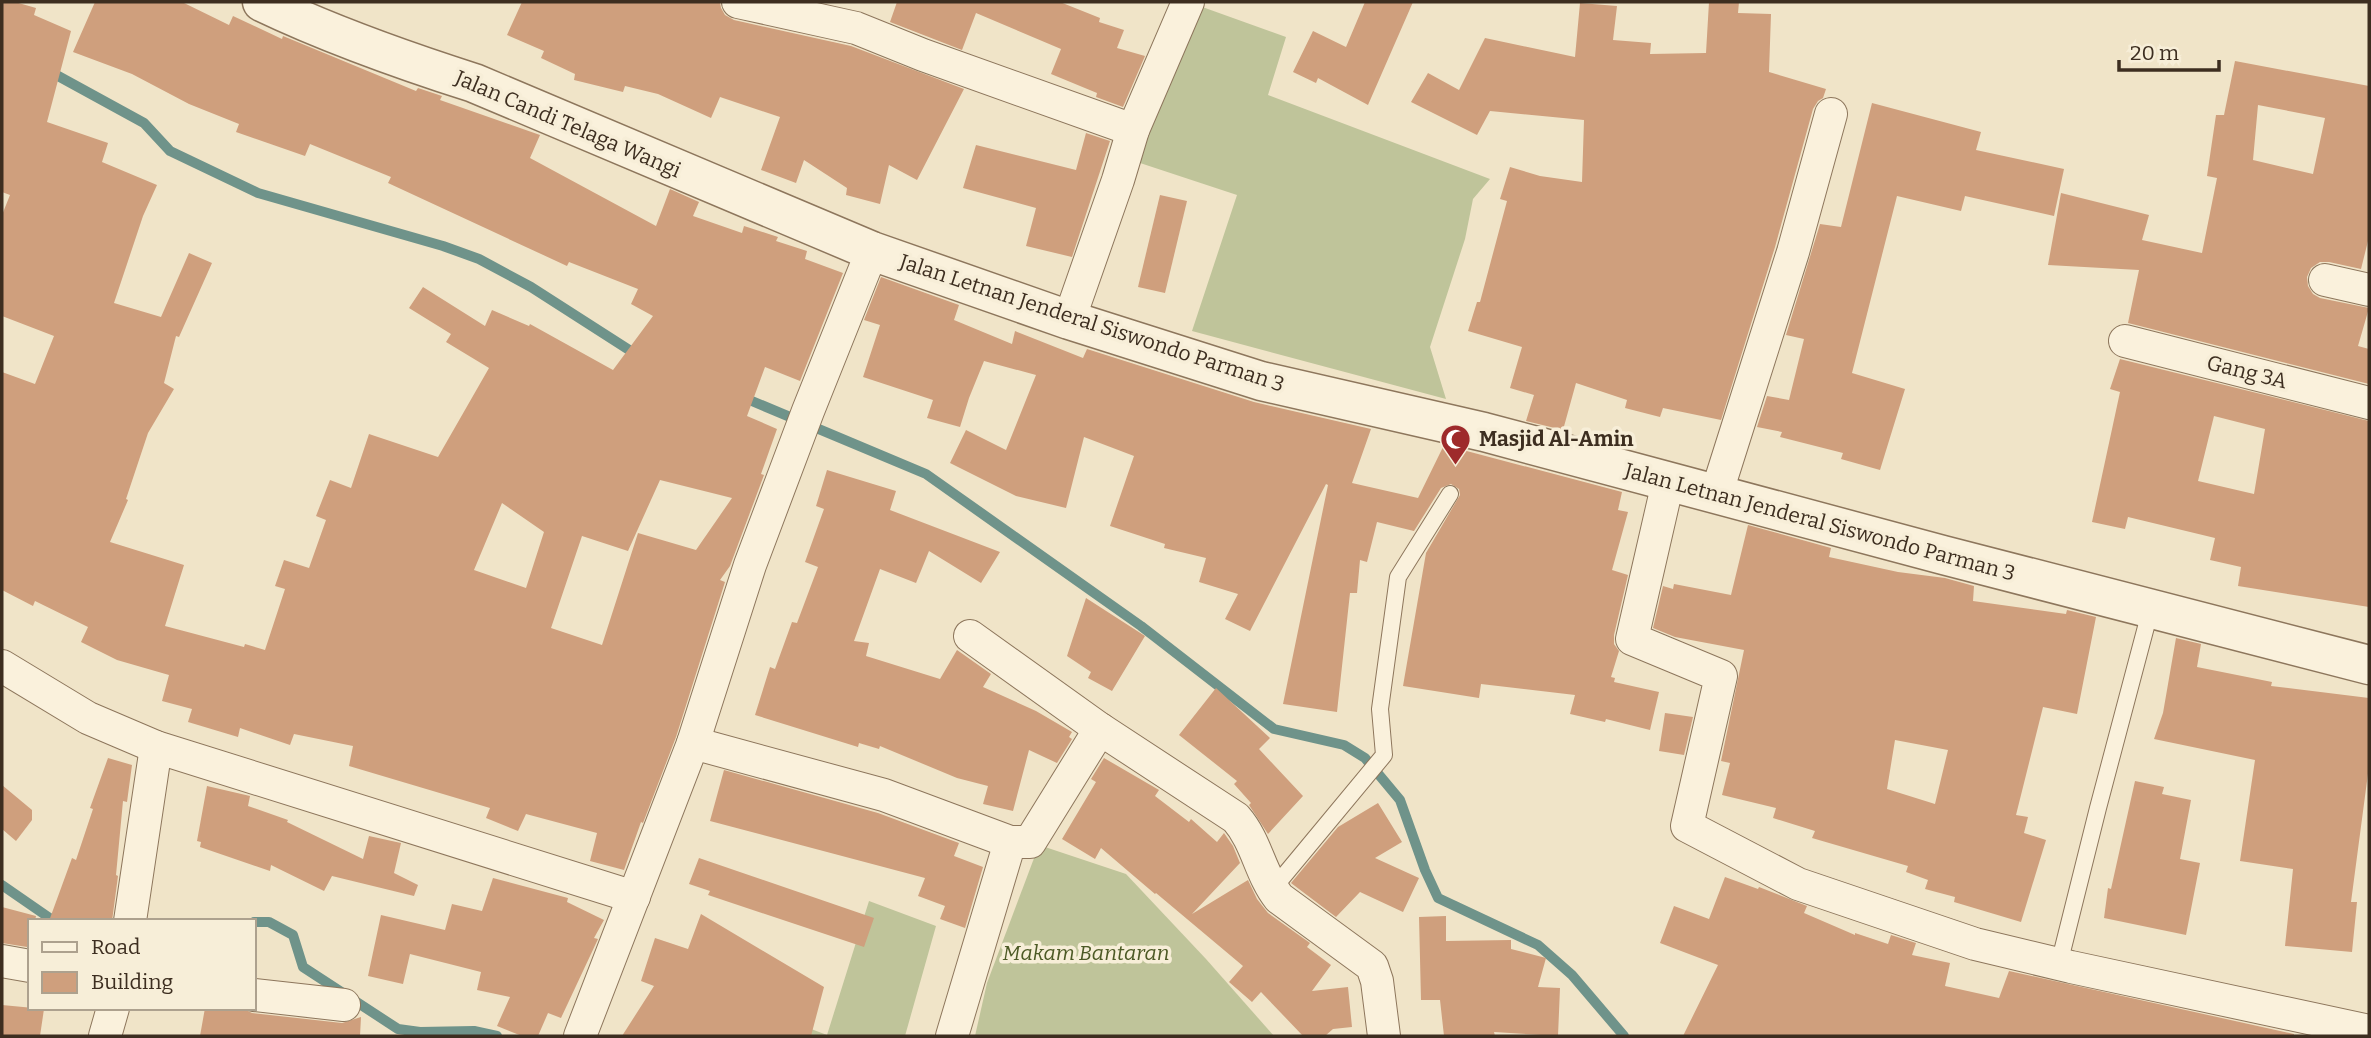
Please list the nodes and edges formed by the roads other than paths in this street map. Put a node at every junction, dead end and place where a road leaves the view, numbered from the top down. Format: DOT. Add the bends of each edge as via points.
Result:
graph roads {
  1 [pos="262,2"];
  2 [pos="738,2"];
  3 [pos="1188,2"];
  4 [pos="861,15"];
  5 [pos="1831,114"];
  6 [pos="1133,130"];
  7 [pos="872,251"];
  8 [pos="2325,280"];
  9 [pos="2369,290"];
  10 [pos="1069,320"];
  11 [pos="2125,341"];
  12 [pos="2369,403"];
  13 [pos="1668,482"];
  14 [pos="1450,494"];
  15 [pos="1716,495"];
  16 [pos="2151,608"];
  17 [pos="970,636"];
  18 [pos="2369,665"];
  19 [pos="2,666"];
  20 [pos="1100,729"];
  21 [pos="693,743"];
  22 [pos="156,747"];
  23 [pos="1010,842"];
  24 [pos="1272,890"];
  25 [pos="634,897"];
  26 [pos="130,919"];
  27 [pos="2,961"];
  28 [pos="2060,964"];
  29 [pos="28,965"];
  30 [pos="256,995"];
  31 [pos="344,1005"];
  32 [pos="112,1010"];
  33 [pos="2369,1031"];
  34 [pos="105,1036"];
  35 [pos="580,1036"];
  36 [pos="951,1036"];
  37 [pos="1384,1036"];
  1 -- 7 [label="street, Jalan Candi Telaga Wangi" via="313,26 474,83"];
  2 -- 4 [label="street"];
  3 -- 6 [label="street"];
  4 -- 6 [label="street" via="923,55"];
  5 -- 15 [label="street"];
  6 -- 10 [label="street"];
  7 -- 10 [label="street, Jalan Letnan Jenderal Siswondo Parman 3"];
  7 -- 21 [label="street" via="750,565"];
  8 -- 9 [label="street"];
  10 -- 13 [label="street, Jalan Letnan Jenderal Siswondo Parman 3" via="1261,381 1481,440"];
  11 -- 12 [label="street, Gang 3A"];
  13 -- 15 [label="street, Jalan Letnan Jenderal Siswondo Parman 3"];
  13 -- 28 [label="street" via="1632,639 1721,676 1687,826 1798,884 1975,944"];
  14 -- 24 [label="lane" via="1398,577 1381,709 1384,755"];
  15 -- 16 [label="street, Jalan Letnan Jenderal Siswondo Parman 3"];
  16 -- 18 [label="street, Jalan Letnan Jenderal Siswondo Parman 3"];
  16 -- 28 [label="lane"];
  17 -- 20 [label="street"];
  19 -- 22 [label="street" via="88,718"];
  20 -- 23 [label="street" via="1030,842"];
  20 -- 24 [label="street" via="1236,818 1247,831"];
  21 -- 23 [label="street" via="884,795"];
  21 -- 25 [label="street"];
  22 -- 25 [label="street"];
  22 -- 26 [label="street"];
  23 -- 36 [label="street"];
  24 -- 37 [label="street" via="1372,966"];
  25 -- 35 [label="street"];
  27 -- 29 [label="street"];
  28 -- 33 [label="street"];
  30 -- 31 [label="street"];
  32 -- 34 [label="street"];
}
